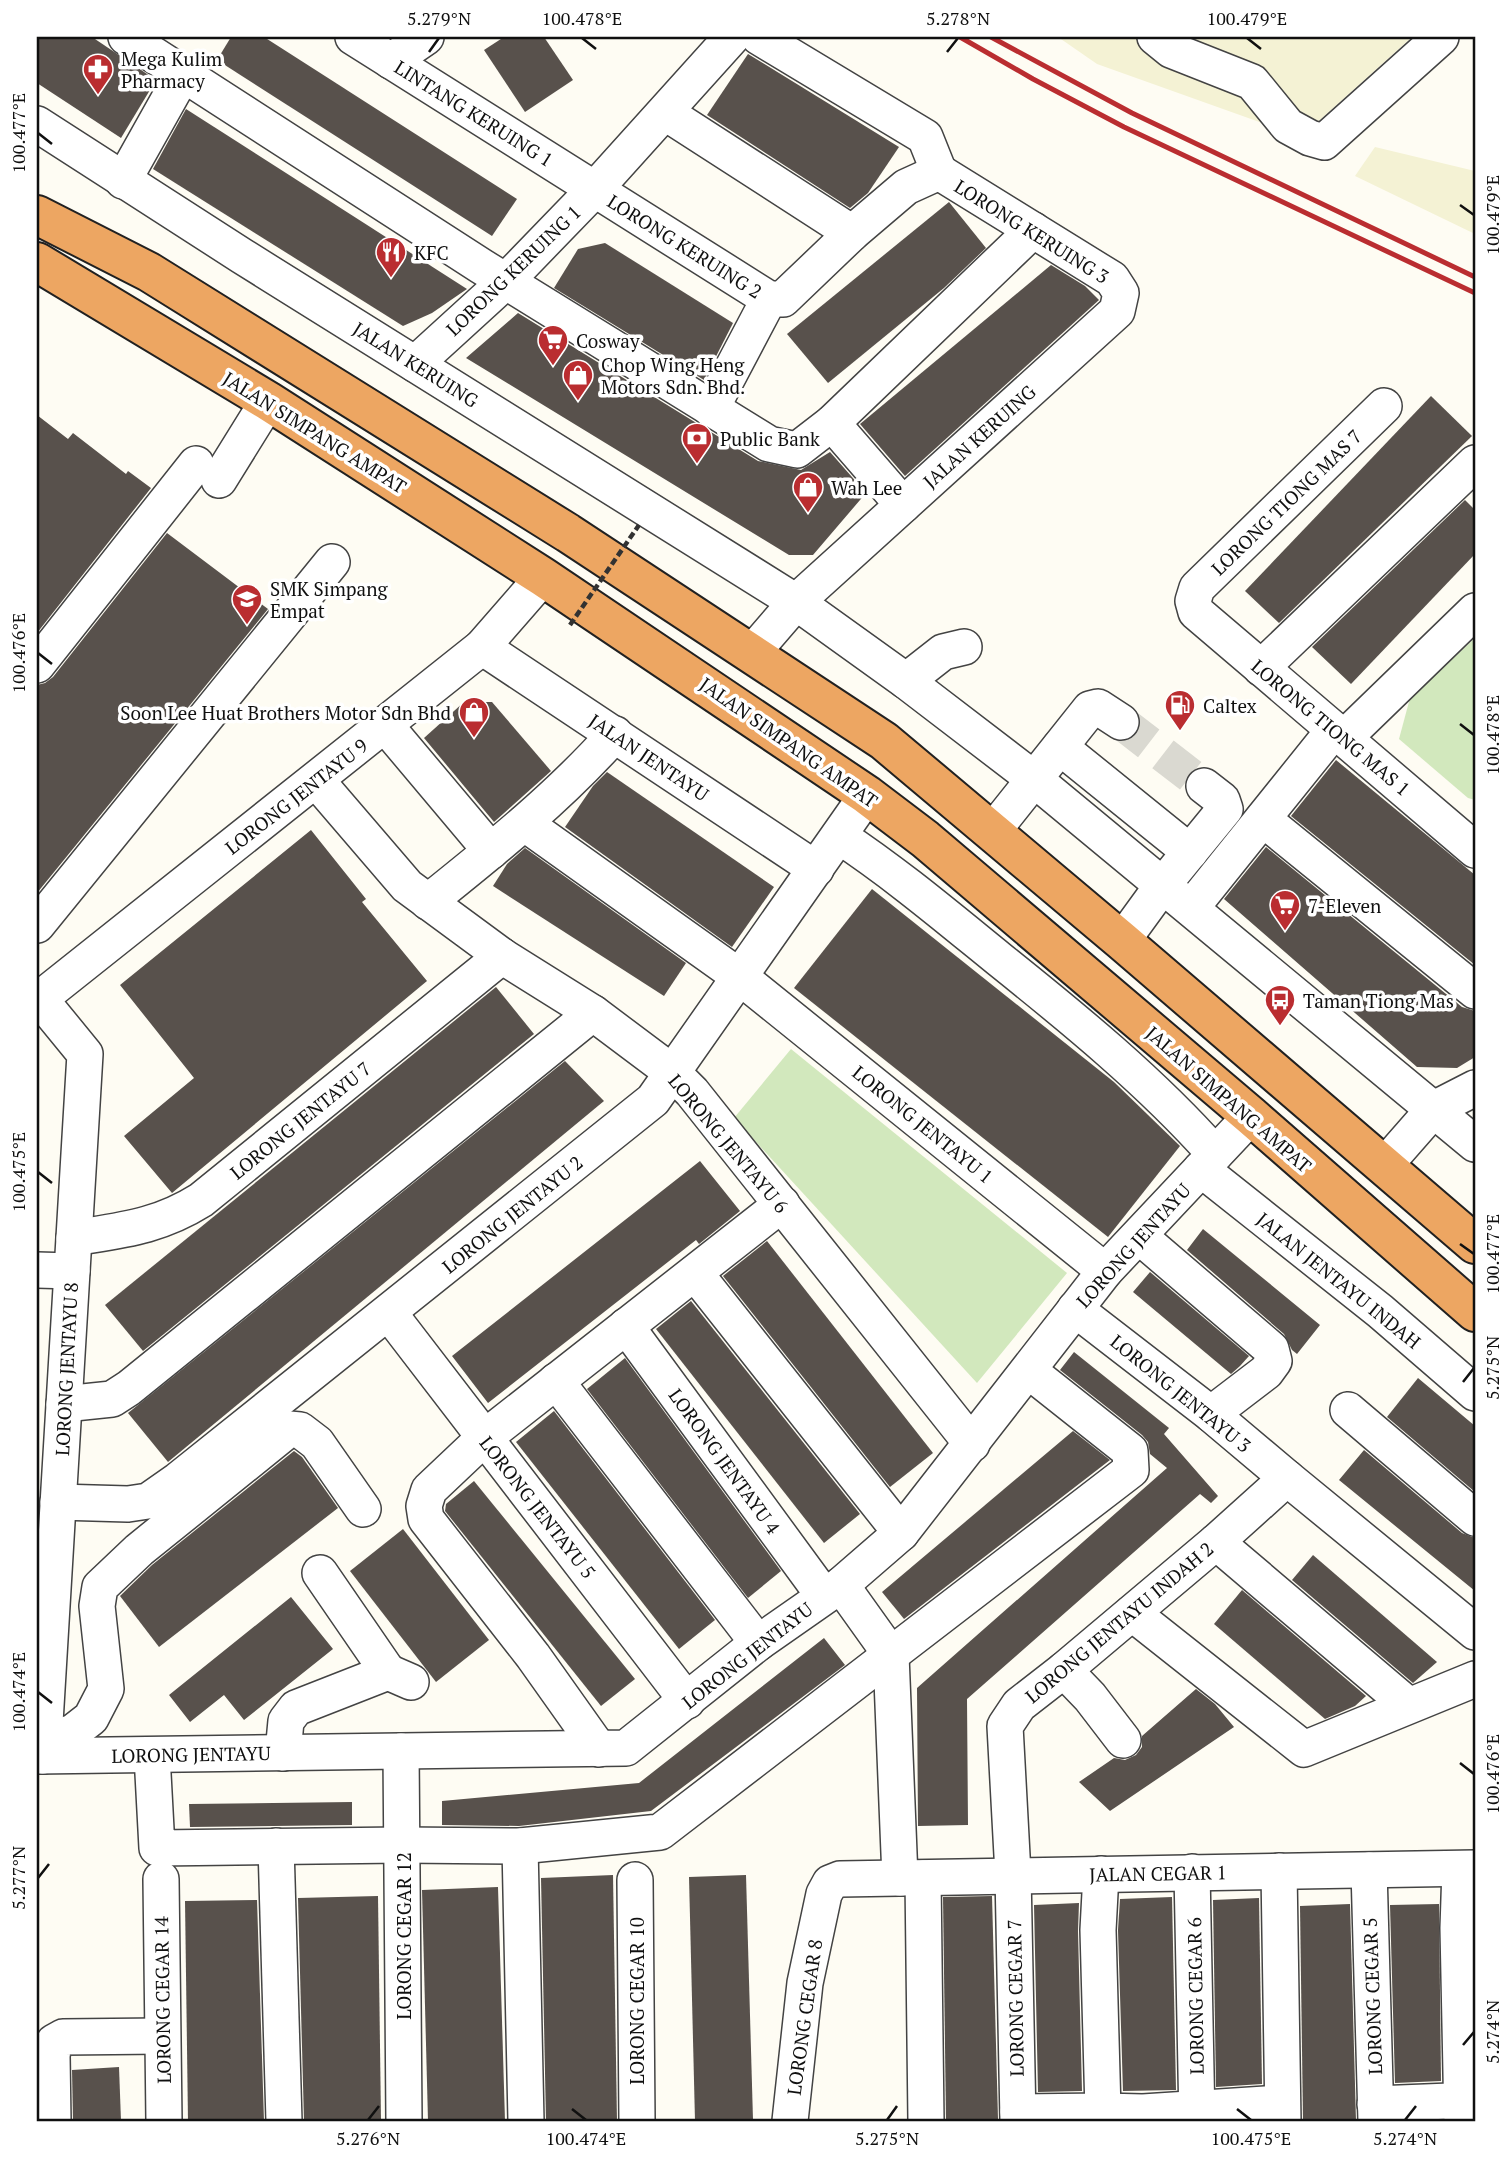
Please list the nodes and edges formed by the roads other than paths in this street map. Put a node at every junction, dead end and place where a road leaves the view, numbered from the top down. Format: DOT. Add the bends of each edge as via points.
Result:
graph roads {
  1 [pos="126,37"];
  2 [pos="353,37"];
  3 [pos="426,37"];
  4 [pos="732,37"];
  5 [pos="759,37"];
  6 [pos="1155,37"];
  7 [pos="1441,37"];
  8 [pos="391,61"];
  9 [pos="183,74"];
  10 [pos="666,113"];
  11 [pos="37,124"];
  12 [pos="939,172"];
  13 [pos="123,181"];
  14 [pos="595,189"];
  15 [pos="37,215"];
  16 [pos="1032,230"];
  17 [pos="852,233"];
  18 [pos="37,262"];
  19 [pos="506,281"];
  20 [pos="1121,293"];
  21 [pos="769,299"];
  22 [pos="415,364"];
  23 [pos="268,401"];
  24 [pos="1384,406"];
  25 [pos="711,409"];
  26 [pos="832,423"];
  27 [pos="1475,463"];
  28 [pos="904,505"];
  29 [pos="332,562"];
  30 [pos="543,577"];
  31 [pos="1193,601"];
  32 [pos="796,602"];
  33 [pos="1475,611"];
  34 [pos="482,647"];
  35 [pos="964,647"];
  36 [pos="752,653"];
  37 [pos="37,665"];
  38 [pos="1261,668"];
  39 [pos="906,681"];
  40 [pos="1121,722"];
  41 [pos="385,725"];
  42 [pos="615,734"];
  43 [pos="1339,734"];
  44 [pos="1060,747"];
  45 [pos="1034,779"];
  46 [pos="316,780"];
  47 [pos="1204,786"];
  48 [pos="867,795"];
  49 [pos="1263,819"];
  50 [pos="524,823"];
  51 [pos="992,832"];
  52 [pos="839,836"];
  53 [pos="1475,850"];
  54 [pos="492,851"];
  55 [pos="1190,852"];
  56 [pos="816,869"];
  57 [pos="1162,886"];
  58 [pos="428,902"];
  59 [pos="1191,908"];
  60 [pos="37,925"];
  61 [pos="1122,941"];
  62 [pos="502,956"];
  63 [pos="740,977"];
  64 [pos="1475,991"];
  65 [pos="38,1000"];
  66 [pos="593,1013"];
  67 [pos="673,1073"];
  68 [pos="1475,1088"];
  69 [pos="1434,1109"];
  70 [pos="1251,1116"];
  71 [pos="1475,1144"];
  72 [pos="1208,1161"];
  73 [pos="1384,1166"];
  74 [pos="782,1204"];
  75 [pos="1139,1236"];
  76 [pos="1475,1244"];
  77 [pos="73,1254"];
  78 [pos="37,1270"];
  79 [pos="1105,1271"];
  80 [pos="695,1273"];
  81 [pos="1075,1309"];
  82 [pos="1475,1312"];
  83 [pos="388,1313"];
  84 [pos="626,1326"];
  85 [pos="1028,1371"];
  86 [pos="556,1381"];
  87 [pos="1475,1393"];
  88 [pos="64,1404"];
  89 [pos="1348,1410"];
  90 [pos="1211,1414"];
  91 [pos="484,1438"];
  92 [pos="972,1444"];
  93 [pos="1287,1478"];
  94 [pos="188,1492"];
  95 [pos="58,1502"];
  96 [pos="363,1509"];
  97 [pos="1475,1518"];
  98 [pos="901,1533"];
  99 [pos="1216,1542"];
  100 [pos="320,1573"];
  101 [pos="832,1590"];
  102 [pos="1132,1614"];
  103 [pos="1475,1632"];
  104 [pos="758,1643"];
  105 [pos="891,1655"];
  106 [pos="1064,1670"];
  107 [pos="1475,1679"];
  108 [pos="687,1701"];
  109 [pos="1408,1705"];
  110 [pos="1123,1740"];
  111 [pos="599,1749"];
  112 [pos="401,1751"];
  113 [pos="41,1752"];
  114 [pos="283,1753"];
  115 [pos="152,1755"];
  116 [pos="402,1845"];
  117 [pos="276,1846"];
  118 [pos="520,1846"];
  119 [pos="1468,1868"];
  120 [pos="1369,1870"];
  121 [pos="1279,1871"];
  122 [pos="1192,1872"];
  123 [pos="1013,1874"];
  124 [pos="1101,1874"];
  125 [pos="912,1878"];
  126 [pos="161,1879"];
  127 [pos="840,1879"];
  128 [pos="635,1880"];
  129 [pos="162,2036"];
  130 [pos="1466,2107"];
  131 [pos="1282,2112"];
  132 [pos="1376,2112"];
  133 [pos="1197,2115"];
  134 [pos="1103,2116"];
  135 [pos="1018,2117"];
  136 [pos="53,2121"];
  137 [pos="163,2121"];
  138 [pos="284,2121"];
  139 [pos="404,2121"];
  140 [pos="526,2121"];
  141 [pos="637,2121"];
  142 [pos="790,2121"];
  143 [pos="926,2121"];
  1 -- 9 [label="street"];
  2 -- 8 [label="street, LINTANG KERUING 1"];
  3 -- 8 [label="street"];
  4 -- 10 [label="street, LORONG KERUING 1"];
  5 -- 12 [label="street" via="925,137"];
  6 -- 7 [label="street" via="1171,50 1252,82 1288,127 1324,142"];
  8 -- 14 [label="street, LINTANG KERUING 1"];
  9 -- 13 [label="street"];
  9 -- 19 [label="street"];
  10 -- 14 [label="street, LORONG KERUING 1"];
  10 -- 17 [label="street"];
  11 -- 13 [label="street, JALAN KERUING"];
  12 -- 16 [label="street, LORONG KERUING 3"];
  12 -- 17 [label="street, LORONG KERUING 2" via="906,187"];
  13 -- 22 [label="street, JALAN KERUING"];
  14 -- 19 [label="street, LORONG KERUING 1"];
  14 -- 21 [label="street, LORONG KERUING 2"];
  15 -- 36 [label="highway" via="149,272"];
  16 -- 20 [label="street, LORONG KERUING 3" via="1112,279"];
  16 -- 26 [label="street"];
  17 -- 21 [label="street, LORONG KERUING 2" via="783,299"];
  18 -- 23 [label="highway, JALAN SIMPANG AMPAT"];
  19 -- 22 [label="street, LORONG KERUING 1"];
  19 -- 25 [label="street"];
  20 -- 28 [label="street, JALAN KERUING" via="1117,311"];
  21 -- 25 [label="street"];
  22 -- 32 [label="street, JALAN KERUING"];
  23 -- 30 [label="highway, JALAN SIMPANG AMPAT"];
  23 -- 37 [label="street"];
  24 -- 31 [label="street, LORONG TIONG MAS 7" via="1197,589"];
  25 -- 26 [label="street" via="769,444 797,450"];
  26 -- 28 [label="street"];
  27 -- 38 [label="street"];
  28 -- 32 [label="street, JALAN KERUING"];
  29 -- 60 [label="street"];
  30 -- 34 [label="street, LORONG JENTAYU 9"];
  30 -- 48 [label="highway, JALAN SIMPANG AMPAT"];
  31 -- 38 [label="street, LORONG TIONG MAS 1" via="1196,612"];
  32 -- 36 [label="street, JALAN KERUING"];
  32 -- 39 [label="street, JALAN KERUING"];
  33 -- 43 [label="street"];
  34 -- 41 [label="street, LORONG JENTAYU 9"];
  34 -- 42 [label="street, JALAN JENTAYU"];
  35 -- 39 [label="street" via="943,652"];
  36 -- 51 [label="highway" via="884,741"];
  38 -- 43 [label="street, LORONG TIONG MAS 1"];
  39 -- 45 [label="street, JALAN KERUING"];
  40 -- 44 [label="street" via="1098,706 1090,709"];
  41 -- 46 [label="street, LORONG JENTAYU 9"];
  41 -- 54 [label="street"];
  42 -- 50 [label="street"];
  42 -- 56 [label="street, JALAN JENTAYU"];
  43 -- 49 [label="street"];
  43 -- 53 [label="street, LORONG TIONG MAS 1"];
  44 -- 45 [label="street"];
  44 -- 55 [label="street"];
  45 -- 51 [label="street"];
  45 -- 57 [label="street, JALAN KERUING"];
  46 -- 58 [label="street, LORONG JENTAYU 6" via="407,886"];
  46 -- 65 [label="street, LORONG JENTAYU 9"];
  47 -- 55 [label="street" via="1225,808"];
  48 -- 52 [label="street, LORONG JENTAYU 2"];
  48 -- 70 [label="highway, JALAN SIMPANG AMPAT"];
  49 -- 59 [label="street"];
  49 -- 64 [label="street"];
  50 -- 54 [label="street"];
  50 -- 63 [label="street, LORONG JENTAYU 1"];
  51 -- 61 [label="highway"];
  52 -- 56 [label="street, LORONG JENTAYU 2"];
  52 -- 72 [label="street, JALAN JENTAYU INDAH" via="880,863 1041,993 1179,1114"];
  54 -- 58 [label="street"];
  55 -- 57 [label="street"];
  56 -- 63 [label="street, LORONG JENTAYU 2"];
  57 -- 59 [label="street, JALAN KERUING"];
  57 -- 61 [label="street"];
  58 -- 62 [label="street, LORONG JENTAYU 6"];
  59 -- 69 [label="street, JALAN KERUING"];
  61 -- 73 [label="highway"];
  62 -- 66 [label="street, LORONG JENTAYU 6"];
  62 -- 77 [label="street, LORONG JENTAYU 7" via="201,1200 178,1215"];
  63 -- 67 [label="street, LORONG JENTAYU 2"];
  63 -- 79 [label="street, LORONG JENTAYU 1"];
  65 -- 77 [label="street, LORONG JENTAYU 8" via="85,1054"];
  66 -- 67 [label="street, LORONG JENTAYU 6"];
  66 -- 88 [label="street" via="128,1388 111,1399"];
  67 -- 74 [label="street, LORONG JENTAYU 6"];
  67 -- 83 [label="street, LORONG JENTAYU 2" via="653,1100"];
  68 -- 69 [label="street"];
  69 -- 71 [label="street, JALAN KERUING"];
  69 -- 73 [label="street"];
  70 -- 72 [label="street, LORONG JENTAYU"];
  70 -- 82 [label="highway, JALAN SIMPANG AMPAT"];
  72 -- 75 [label="street, LORONG JENTAYU"];
  72 -- 87 [label="street, JALAN JENTAYU INDAH"];
  73 -- 76 [label="highway"];
  74 -- 80 [label="street"];
  74 -- 92 [label="street, LORONG JENTAYU 6"];
  75 -- 79 [label="street, LORONG JENTAYU"];
  75 -- 90 [label="street" via="1270,1349 1274,1361 1266,1371"];
  77 -- 78 [label="street, LORONG JENTAYU 7"];
  77 -- 88 [label="street, LORONG JENTAYU 8"];
  79 -- 81 [label="street, LORONG JENTAYU"];
  80 -- 84 [label="street"];
  80 -- 98 [label="street"];
  81 -- 85 [label="street, LORONG JENTAYU"];
  81 -- 90 [label="street, LORONG JENTAYU 3"];
  83 -- 91 [label="street, LORONG JENTAYU 5"];
  83 -- 94 [label="street, LORONG JENTAYU 2"];
  84 -- 86 [label="street"];
  84 -- 101 [label="street, LORONG JENTAYU 4"];
  85 -- 92 [label="street, LORONG JENTAYU"];
  85 -- 105 [label="street" via="1130,1451 1131,1470"];
  86 -- 91 [label="street"];
  86 -- 104 [label="street"];
  88 -- 95 [label="street, LORONG JENTAYU 8"];
  89 -- 97 [label="street"];
  90 -- 93 [label="street, LORONG JENTAYU 3"];
  91 -- 108 [label="street, LORONG JENTAYU 5"];
  91 -- 111 [label="street" via="429,1490 426,1519 578,1715"];
  92 -- 98 [label="street, LORONG JENTAYU"];
  93 -- 99 [label="street, LORONG JENTAYU INDAH 2"];
  93 -- 103 [label="street, LORONG JENTAYU 3"];
  94 -- 95 [label="street, LORONG JENTAYU 2" via="128,1504"];
  94 -- 96 [label="street" via="289,1429 300,1430 317,1443"];
  94 -- 113 [label="street" via="100,1587 97,1606 106,1689 91,1718"];
  95 -- 113 [label="street, LORONG JENTAYU 8"];
  98 -- 101 [label="street, LORONG JENTAYU"];
  99 -- 102 [label="street, LORONG JENTAYU INDAH 2"];
  99 -- 109 [label="street"];
  100 -- 114 [label="street" via="399,1677 296,1708 286,1721"];
  101 -- 104 [label="street, LORONG JENTAYU"];
  101 -- 105 [label="street, LORONG JENTAYU 4"];
  102 -- 106 [label="street, LORONG JENTAYU INDAH 2"];
  102 -- 109 [label="street" via="1304,1749"];
  104 -- 108 [label="street, LORONG JENTAYU"];
  105 -- 118 [label="street" via="660,1832"];
  105 -- 125 [label="street"];
  106 -- 110 [label="street"];
  106 -- 123 [label="street, LORONG JENTAYU INDAH 2" via="1019,1705 1005,1726"];
  107 -- 109 [label="street"];
  108 -- 111 [label="street, LORONG JENTAYU" via="626,1748"];
  111 -- 112 [label="street, LORONG JENTAYU"];
  112 -- 114 [label="street, LORONG JENTAYU"];
  112 -- 116 [label="street, LORONG CEGAR 12"];
  113 -- 115 [label="street, LORONG JENTAYU"];
  114 -- 115 [label="street, LORONG JENTAYU"];
  115 -- 117 [label="street" via="157,1848"];
  116 -- 117 [label="street"];
  116 -- 118 [label="street"];
  116 -- 139 [label="street, LORONG CEGAR 12"];
  117 -- 138 [label="street"];
  118 -- 140 [label="street"];
  119 -- 120 [label="street, JALAN CEGAR 1"];
  119 -- 130 [label="street" via="1458,1928"];
  120 -- 121 [label="street, JALAN CEGAR 1"];
  120 -- 132 [label="street, LORONG CEGAR 5"];
  121 -- 122 [label="street, JALAN CEGAR 1"];
  121 -- 131 [label="street"];
  122 -- 124 [label="street, JALAN CEGAR 1"];
  122 -- 133 [label="street, LORONG CEGAR 6"];
  123 -- 124 [label="street, JALAN CEGAR 1"];
  123 -- 125 [label="street, JALAN CEGAR 1"];
  123 -- 135 [label="street, LORONG CEGAR 7"];
  124 -- 134 [label="street"];
  125 -- 127 [label="street, JALAN CEGAR 1"];
  125 -- 143 [label="street"];
  126 -- 129 [label="street, LORONG CEGAR 14"];
  127 -- 142 [label="street, LORONG CEGAR 8" via="830,1883 824,1894 805,1983"];
  128 -- 141 [label="street, LORONG CEGAR 10"];
  129 -- 136 [label="street" via="63,2037 54,2042"];
  129 -- 137 [label="street, LORONG CEGAR 14"];
  130 -- 132 [label="street"];
  131 -- 133 [label="street"];
  133 -- 134 [label="street" via="1143,2112"];
  134 -- 135 [label="street"];
}
